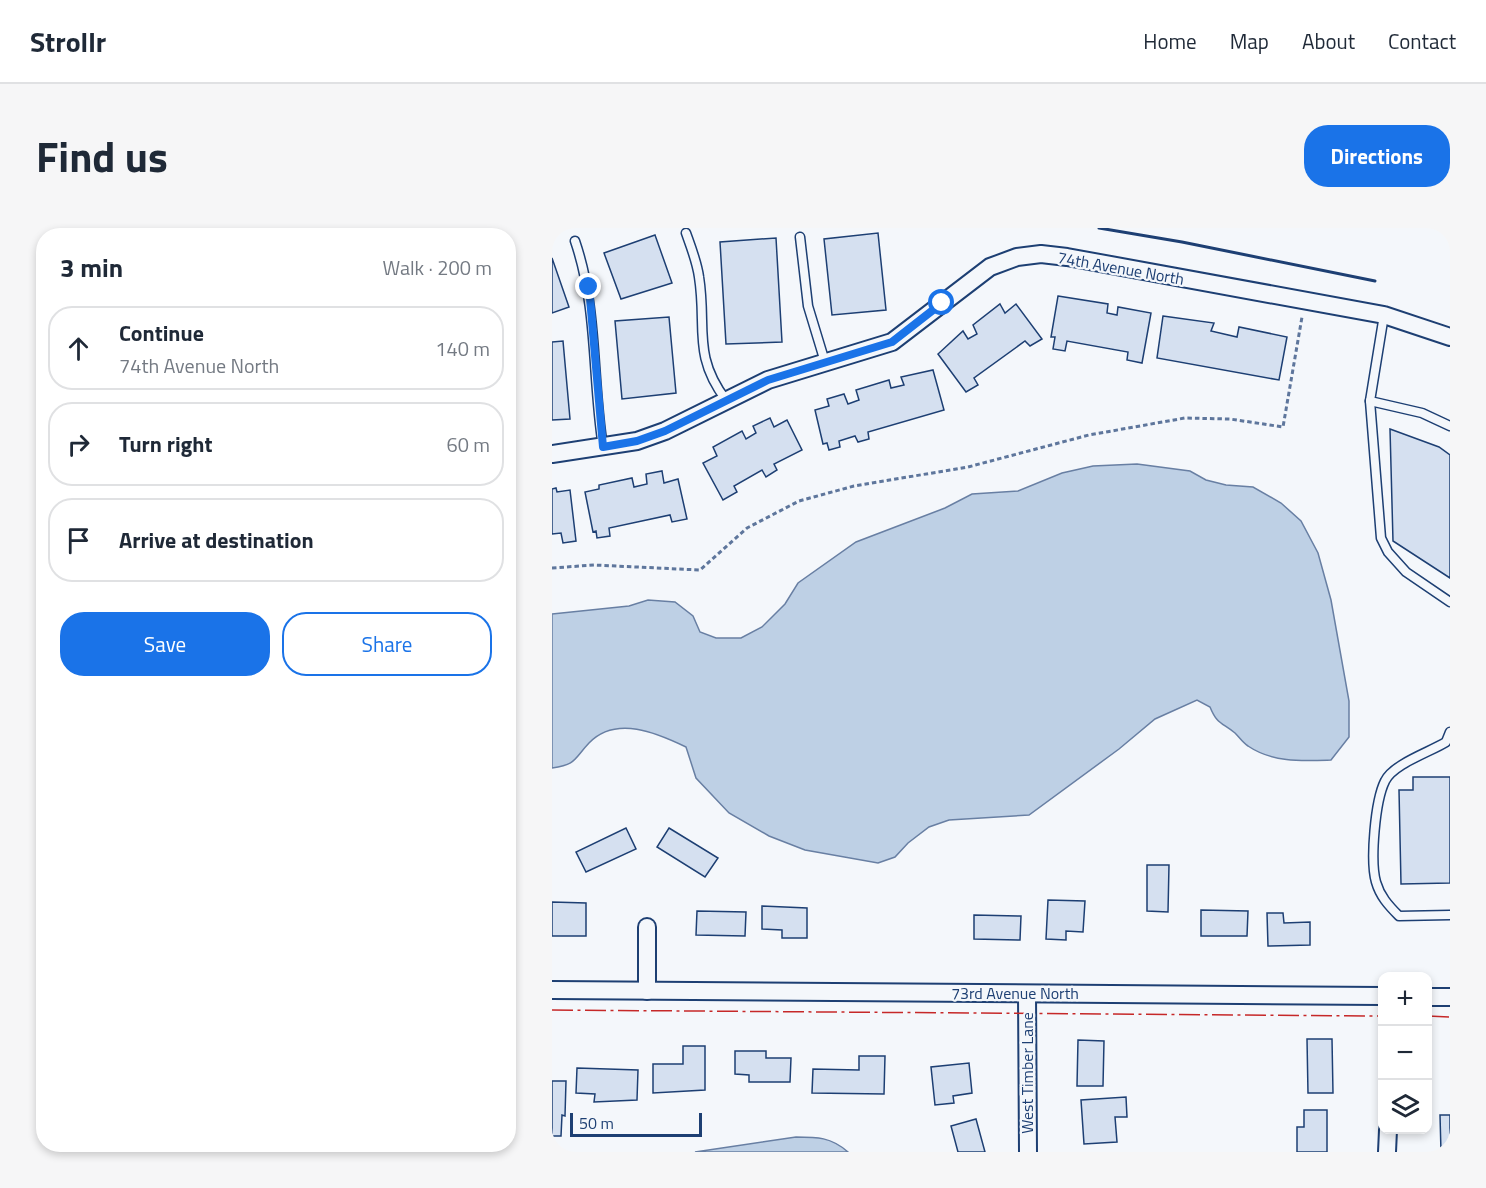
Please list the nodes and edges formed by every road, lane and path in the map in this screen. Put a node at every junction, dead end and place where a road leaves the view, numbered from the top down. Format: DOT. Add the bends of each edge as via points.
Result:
graph roads {
  1 [pos="686,233"];
  2 [pos="800,237"];
  3 [pos="575,241"];
  4 [pos="1303,309"];
  5 [pos="1384,315"];
  6 [pos="1450,337"];
  7 [pos="825,362"];
  8 [pos="726,400"];
  9 [pos="1370,401"];
  10 [pos="1450,426"];
  11 [pos="603,447"];
  12 [pos="552,454"];
  13 [pos="552,568"];
  14 [pos="1450,602"];
  15 [pos="1450,732"];
  16 [pos="1450,915"];
  17 [pos="647,927"];
  18 [pos="552,990"];
  19 [pos="647,991"];
  20 [pos="1027,994"];
  21 [pos="1378,996"];
  22 [pos="1432,997"];
  23 [pos="1450,997"];
  24 [pos="1388,1134"];
  25 [pos="1028,1152"];
  26 [pos="1388,1152"];
  1 -- 8 [label="lane" via="699,278 704,359 713,383"];
  2 -- 7 [label="lane" via="808,306"];
  3 -- 11 [label="lane" via="586,271 591,303"];
  4 -- 5 [label="street, 74th Avenue North"];
  4 -- 7 [label="street, 74th Avenue North" via="1067,256 1041,254 1017,257 990,267 892,342"];
  4 -- 13 [label="path" via="1283,427 1230,419 1185,418 1089,435 968,467 854,486 798,501 747,528 700,570 594,565"];
  5 -- 6 [label="street, 74th Avenue North"];
  5 -- 9 [label="lane"];
  7 -- 8 [label="street, 74th Avenue North" via="768,380"];
  8 -- 11 [label="street, 74th Avenue North" via="665,431"];
  9 -- 10 [label="lane" via="1422,412"];
  9 -- 14 [label="lane" via="1381,538 1406,572"];
  11 -- 12 [label="street, 74th Avenue North"];
  15 -- 16 [label="lane" via="1446,742 1401,765 1385,780 1374,830 1376,880 1385,902 1399,916"];
  17 -- 19 [label="street"];
  18 -- 19 [label="street, 73rd Avenue North"];
  19 -- 20 [label="street, 73rd Avenue North"];
  20 -- 21 [label="street, 73rd Avenue North"];
  20 -- 25 [label="street, West Timber Lane"];
  22 -- 23 [label="street"];
  24 -- 26 [label="street"];
}
